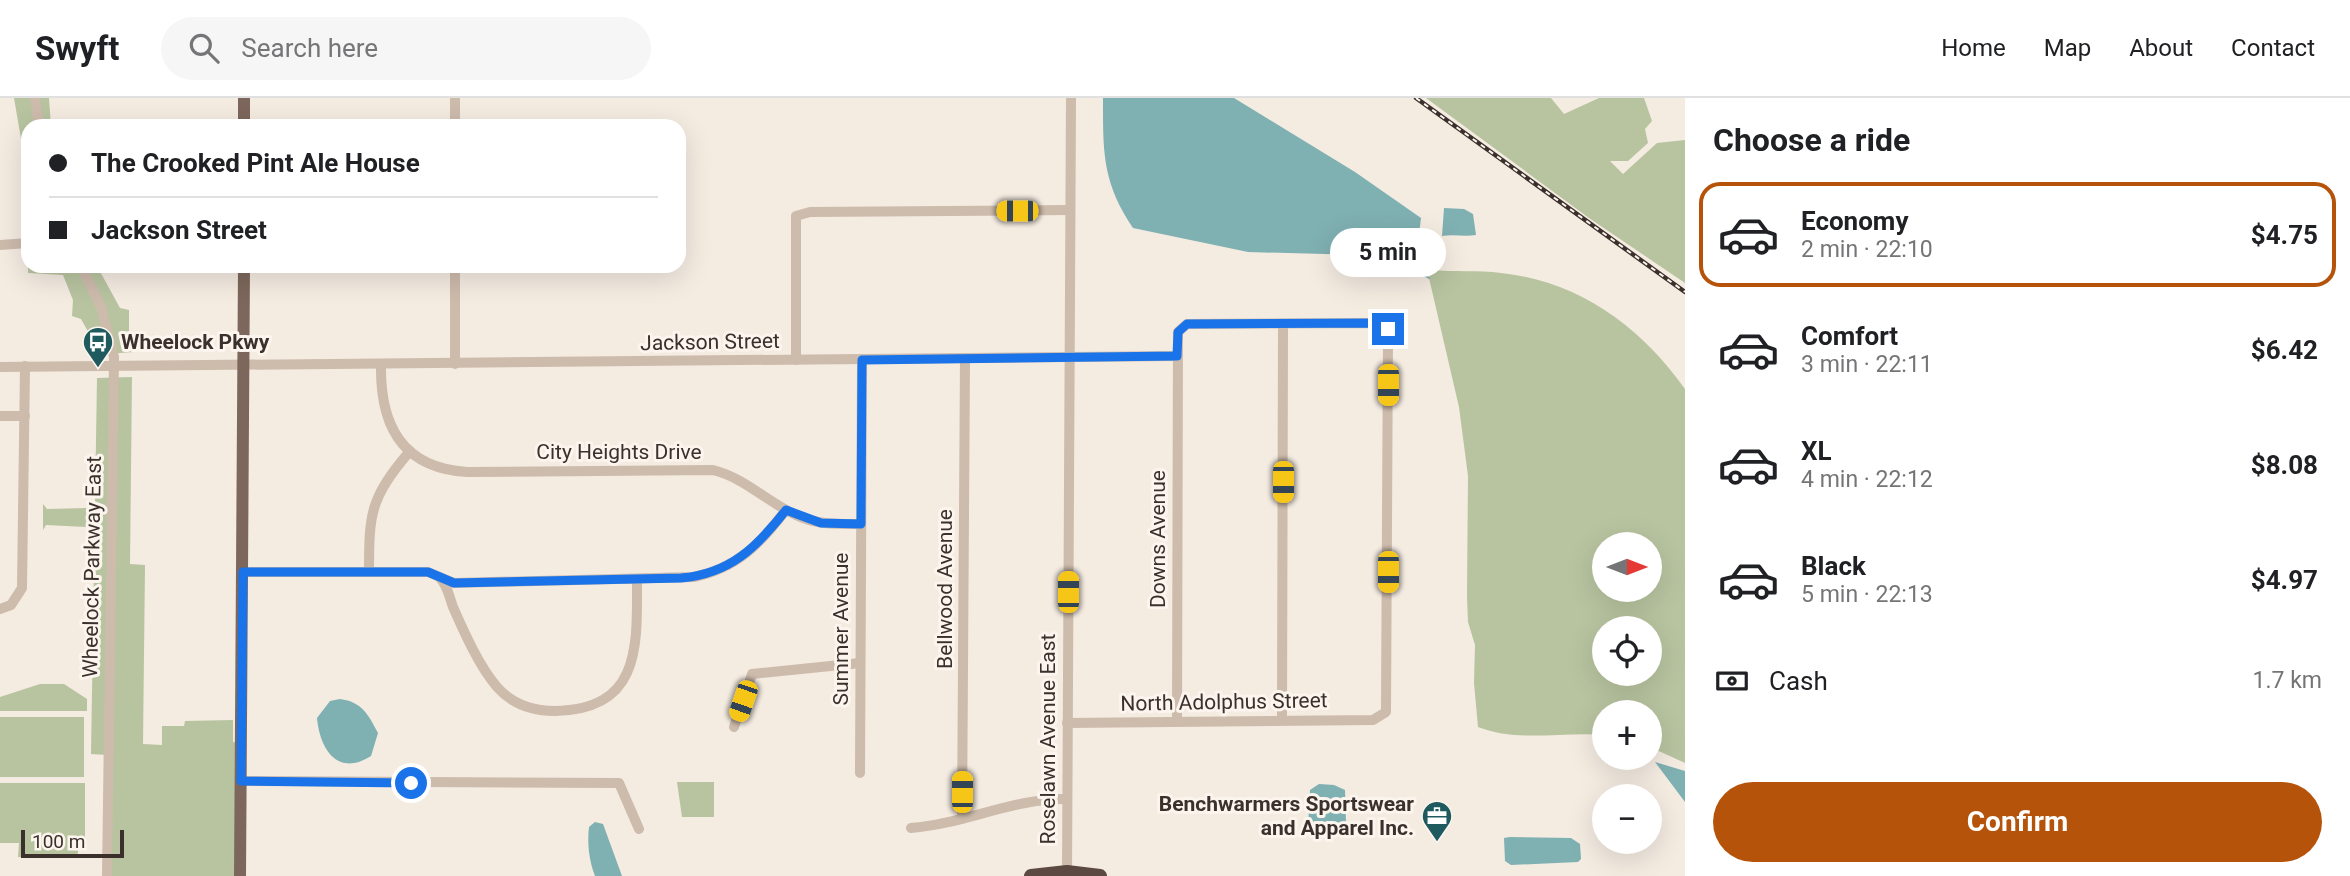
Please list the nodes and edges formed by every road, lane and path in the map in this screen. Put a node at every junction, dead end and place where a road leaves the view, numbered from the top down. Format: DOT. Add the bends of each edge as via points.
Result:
graph roads {
  1 [pos="35,98"];
  2 [pos="244,98"];
  3 [pos="455,98"];
  4 [pos="1071,98"];
  5 [pos="38,119"];
  6 [pos="244,119"];
  7 [pos="455,119"];
  8 [pos="1069,210"];
  9 [pos="21,244"];
  10 [pos="0,245"];
  11 [pos="84,273"];
  12 [pos="244,273"];
  13 [pos="455,273"];
  14 [pos="1283,324"];
  15 [pos="1177,356"];
  16 [pos="1069,357"];
  17 [pos="965,359"];
  18 [pos="796,360"];
  19 [pos="862,360"];
  20 [pos="455,364"];
  21 [pos="381,365"];
  22 [pos="25,366"];
  23 [pos="244,366"];
  24 [pos="0,367"];
  25 [pos="114,367"];
  26 [pos="0,416"];
  27 [pos="25,416"];
  28 [pos="410,452"];
  29 [pos="786,510"];
  30 [pos="861,524"];
  31 [pos="243,572"];
  32 [pos="369,572"];
  33 [pos="440,578"];
  34 [pos="638,579"];
  35 [pos="0,609"];
  36 [pos="860,663"];
  37 [pos="1282,719"];
  38 [pos="1177,721"];
  39 [pos="1068,723"];
  40 [pos="734,727"];
  41 [pos="860,773"];
  42 [pos="241,781"];
  43 [pos="1067,799"];
  44 [pos="962,819"];
  45 [pos="911,828"];
  46 [pos="639,830"];
  47 [pos="1067,874"];
  48 [pos="107,876"];
  49 [pos="240,876"];
  50 [pos="1031,876"];
  51 [pos="1100,876"];
  1 -- 5 [label="street"];
  2 -- 6 [label="main road"];
  3 -- 7 [label="street"];
  4 -- 8 [label="street, Roselawn Avenue East"];
  8 -- 16 [label="street, Roselawn Avenue East"];
  8 -- 18 [label="street" via="810,212 796,216"];
  9 -- 10 [label="street"];
  11 -- 25 [label="street, Wheelock Parkway East" via="110,331"];
  12 -- 23 [label="main road"];
  13 -- 20 [label="street"];
  14 -- 15 [label="street" via="1184,325 1178,332"];
  14 -- 37 [label="street"];
  14 -- 37 [label="street, North Adolphus Street" via="1381,323 1388,332 1388,705 1381,718 1373,720"];
  15 -- 16 [label="street, Jackson Street"];
  15 -- 38 [label="street, Downs Avenue"];
  16 -- 17 [label="street, Jackson Street"];
  16 -- 39 [label="street, Roselawn Avenue East"];
  17 -- 19 [label="street, Jackson Street"];
  17 -- 44 [label="street, Bellwood Avenue"];
  18 -- 19 [label="street, Jackson Street"];
  18 -- 20 [label="street, Jackson Street"];
  19 -- 30 [label="street, Summer Avenue"];
  20 -- 21 [label="street, Jackson Street"];
  21 -- 23 [label="street, Jackson Street"];
  21 -- 28 [label="street" via="384,410"];
  22 -- 24 [label="street, Jackson Street"];
  22 -- 25 [label="street, Jackson Street"];
  22 -- 27 [label="street"];
  23 -- 25 [label="street, Jackson Street"];
  23 -- 31 [label="main road"];
  25 -- 48 [label="street, Wheelock Parkway East"];
  26 -- 27 [label="street"];
  27 -- 35 [label="street" via="22,582 15,601"];
  28 -- 29 [label="street, City Heights Drive" via="441,469 467,472 713,470 737,478"];
  28 -- 32 [label="street" via="384,483 373,505"];
  29 -- 30 [label="street, City Heights Drive" via="821,523"];
  29 -- 34 [label="street" via="753,550 721,569 694,577"];
  30 -- 36 [label="street, Summer Avenue"];
  31 -- 32 [label="street"];
  31 -- 42 [label="main road"];
  32 -- 33 [label="street" via="428,572"];
  33 -- 34 [label="street" via="454,583"];
  33 -- 34 [label="street" via="499,689 517,703 550,711 597,703 627,676 637,645"];
  36 -- 40 [label="street" via="752,674"];
  36 -- 41 [label="street, Summer Avenue"];
  37 -- 38 [label="street, North Adolphus Street"];
  38 -- 39 [label="street, North Adolphus Street"];
  39 -- 43 [label="street, Roselawn Avenue East"];
  42 -- 46 [label="street" via="619,783"];
  42 -- 49 [label="main road"];
  43 -- 44 [label="street" via="1036,800"];
  43 -- 47 [label="street, Roselawn Avenue East"];
  44 -- 45 [label="street"];
  47 -- 50 [label="highway"];
  47 -- 51 [label="highway"];
}
